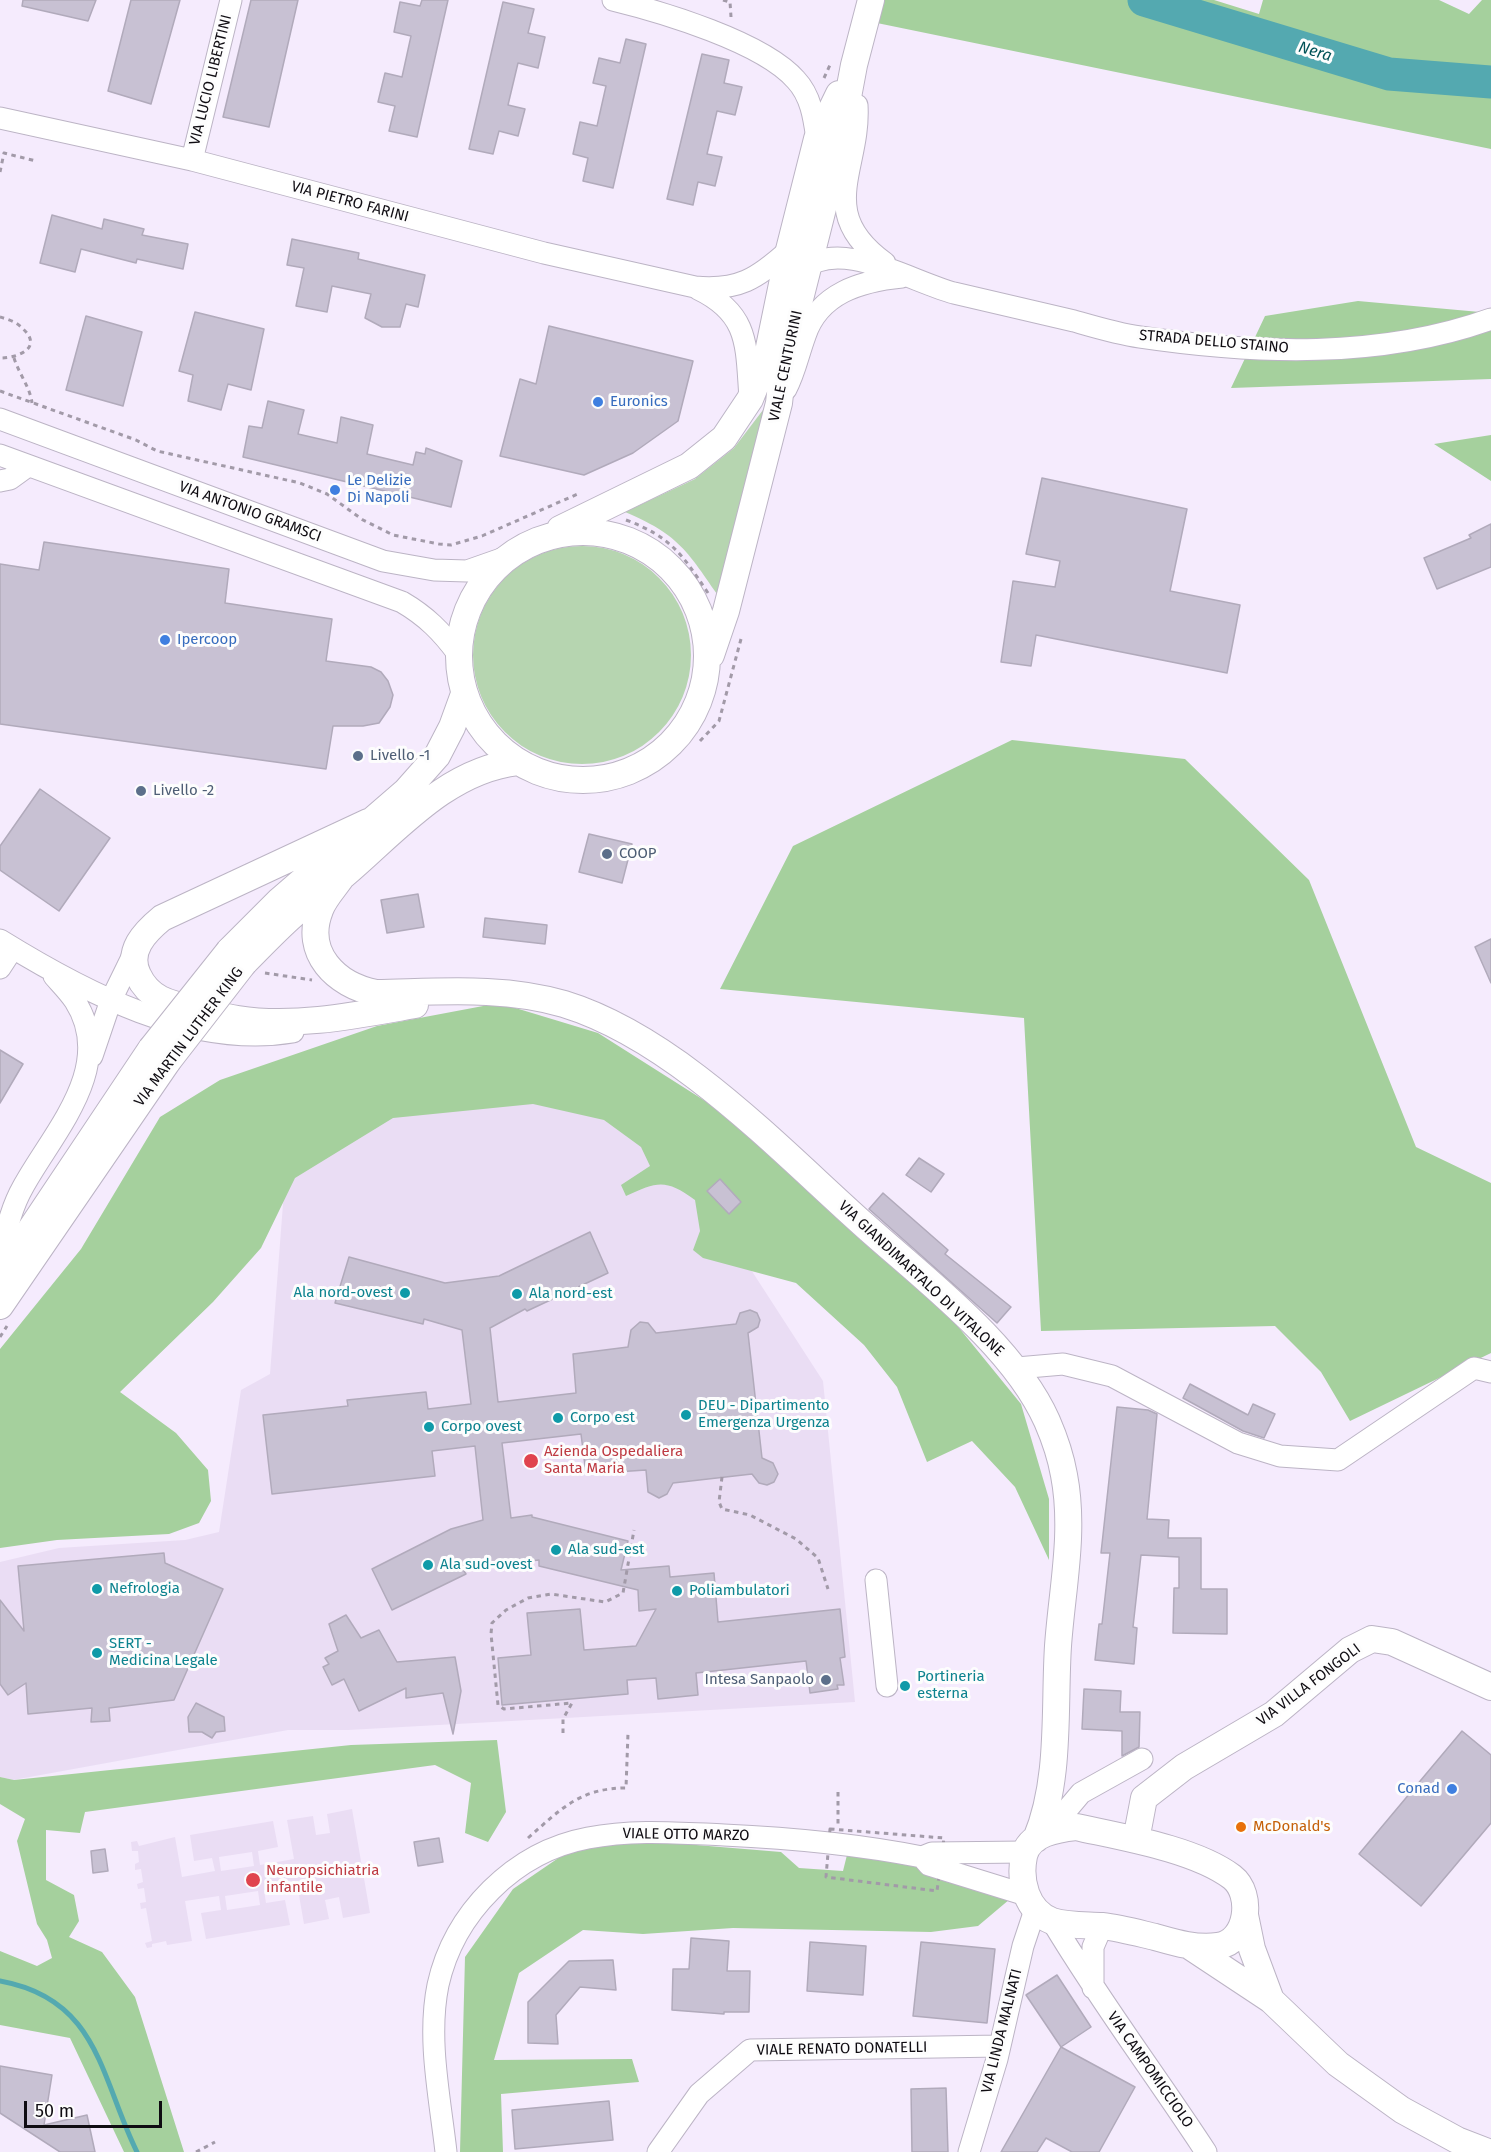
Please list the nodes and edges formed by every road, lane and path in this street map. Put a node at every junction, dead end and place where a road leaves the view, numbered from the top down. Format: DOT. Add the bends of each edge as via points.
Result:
graph roads {
  1 [pos="231,0"];
  2 [pos="613,0"];
  3 [pos="871,0"];
  4 [pos="842,64"];
  5 [pos="812,106"];
  6 [pos="2,120"];
  7 [pos="817,139"];
  8 [pos="192,160"];
  9 [pos="36,161"];
  10 [pos="0,172"];
  11 [pos="799,257"];
  12 [pos="905,277"];
  13 [pos="694,287"];
  14 [pos="0,317"];
  15 [pos="1491,319"];
  16 [pos="0,358"];
  17 [pos="14,358"];
  18 [pos="0,391"];
  19 [pos="750,399"];
  20 [pos="32,403"];
  21 [pos="779,403"];
  22 [pos="0,420"];
  23 [pos="0,455"];
  24 [pos="28,466"];
  25 [pos="0,481"];
  26 [pos="584,491"];
  27 [pos="573,496"];
  28 [pos="601,510"];
  29 [pos="543,537"];
  30 [pos="504,558"];
  31 [pos="726,611"];
  32 [pos="742,637"];
  33 [pos="458,654"];
  34 [pos="708,664"];
  35 [pos="464,694"];
  36 [pos="700,741"];
  37 [pos="518,762"];
  38 [pos="368,822"];
  39 [pos="344,875"];
  40 [pos="7,944"];
  41 [pos="135,951"];
  42 [pos="242,962"];
  43 [pos="0,968"];
  44 [pos="50,971"];
  45 [pos="317,980"];
  46 [pos="111,1000"];
  47 [pos="565,1004"];
  48 [pos="361,1014"];
  49 [pos="160,1055"];
  50 [pos="88,1070"];
  51 [pos="0,1256"];
  52 [pos="0,1275"];
  53 [pos="0,1306"];
  54 [pos="1017,1368"];
  55 [pos="1491,1372"];
  56 [pos="526,1422"];
  57 [pos="500,1425"];
  58 [pos="722,1477"];
  59 [pos="634,1530"];
  60 [pos="876,1580"];
  61 [pos="828,1588"];
  62 [pos="887,1686"];
  63 [pos="1491,1687"];
  64 [pos="563,1733"];
  65 [pos="628,1733"];
  66 [pos="1142,1759"];
  67 [pos="1051,1786"];
  68 [pos="838,1792"];
  69 [pos="838,1816"];
  70 [pos="1071,1820"];
  71 [pos="1136,1840"];
  72 [pos="1030,1845"];
  73 [pos="922,1857"];
  74 [pos="510,1873"];
  75 [pos="1038,1908"];
  76 [pos="1245,1915"];
  77 [pos="1102,1926"];
  78 [pos="1191,1947"];
  79 [pos="1093,1989"];
  80 [pos="1271,2000"];
  81 [pos="1000,2046"];
  82 [pos="214,2142"];
  83 [pos="197,2152"];
  84 [pos="446,2152"];
  85 [pos="658,2152"];
  86 [pos="969,2152"];
  87 [pos="1206,2152"];
  88 [pos="1488,2152"];
  1 -- 8 [label="street, VIA LUCIO LIBERTINI"];
  2 -- 5 [label="street" via="650,9 738,42 775,61 797,80"];
  3 -- 4 [label="main road, VIALE CENTURINI"];
  4 -- 5 [label="path"];
  4 -- 7 [label="main road, VIALE CENTURINI"];
  4 -- 11 [label="main road, VIALE CENTURINI" via="839,145"];
  4 -- 12 [label="street, STRADA DELLO STAINO" via="858,110 846,208 854,231 869,251"];
  5 -- 7 [label="street"];
  6 -- 8 [label="street, VIA PIETRO FARINI"];
  7 -- 11 [label="main road, VIALE CENTURINI"];
  8 -- 13 [label="street, VIA PIETRO FARINI" via="544,253"];
  9 -- 10 [label="path" via="4,153"];
  11 -- 12 [label="street, STRADA DELLO STAINO" via="864,260"];
  11 -- 13 [label="street, VIA PIETRO FARINI" via="745,283 718,289"];
  11 -- 19 [label="main road, VIALE CENTURINI" via="782,291 767,357"];
  11 -- 21 [label="main road, VIALE CENTURINI"];
  12 -- 15 [label="street, STRADA DELLO STAINO" via="950,292 1138,337 1208,345 1320,351 1460,330"];
  12 -- 21 [label="street, STRADA DELLO STAINO" via="874,279 847,288 823,305 805,333 794,373"];
  13 -- 19 [label="street, VIA PIETRO FARINI" via="732,311 747,355"];
  14 -- 17 [label="path" via="22,327 28,336 25,354"];
  16 -- 17 [label="path"];
  17 -- 20 [label="path"];
  18 -- 20 [label="path"];
  19 -- 28 [label="main road, VIALE CENTURINI" via="724,438 689,466"];
  20 -- 27 [label="path" via="136,440 157,452 300,483 327,494 363,520 413,541 451,545 482,536"];
  21 -- 31 [label="main road, VIALE CENTURINI"];
  22 -- 30 [label="street, VIA ANTONIO GRAMSCI" via="383,561 467,571"];
  23 -- 24 [label="street"];
  24 -- 25 [label="street"];
  24 -- 33 [label="street" via="402,602 423,614"];
  26 -- 27 [label="path"];
  27 -- 28 [label="path"];
  28 -- 29 [label="main road, VIALE CENTURINI"];
  28 -- 31 [label="path" via="651,530 682,553 713,601"];
  29 -- 30 [label="main road, VIALE CENTURINI"];
  29 -- 34 [label="main road" via="584,531 624,538 659,557 687,587 704,623"];
  30 -- 33 [label="main road, VIALE CENTURINI" via="479,585 463,618"];
  31 -- 34 [label="main road, VIALE CENTURINI"];
  32 -- 36 [label="path" via="719,721"];
  33 -- 35 [label="main road, VIALE CENTURINI"];
  34 -- 37 [label="main road" via="695,711 675,739 648,762 616,776 583,780 549,776"];
  35 -- 37 [label="main road" via="477,721"];
  35 -- 38 [label="main road, VIA MARTIN LUTHER KING" via="437,756 406,791"];
  37 -- 39 [label="main road, VIA MARTIN LUTHER KING" via="501,764 455,784 424,804"];
  38 -- 41 [label="main road" via="162,918 144,933"];
  38 -- 42 [label="main road, VIA MARTIN LUTHER KING" via="280,900"];
  39 -- 42 [label="main road, VIA MARTIN LUTHER KING"];
  39 -- 47 [label="main road" via="320,909 316,930 327,968 343,982 376,993 512,993"];
  40 -- 43 [label="street"];
  40 -- 44 [label="street"];
  41 -- 46 [label="street"];
  41 -- 48 [label="main road" via="135,970 144,987 161,1001 249,1020 282,1022"];
  42 -- 45 [label="path"];
  42 -- 49 [label="main road, VIA MARTIN LUTHER KING, bridge"];
  44 -- 46 [label="street"];
  44 -- 50 [label="street" via="76,1002 87,1034"];
  46 -- 48 [label="street" via="148,1016 235,1035 301,1031"];
  46 -- 50 [label="street"];
  47 -- 48 [label="main road" via="416,1005"];
  47 -- 54 [label="main road, VIA GIANDIMARTALO DI VITALONE" via="628,1032 670,1058 725,1101 952,1304"];
  49 -- 52 [label="main road, VIA MARTIN LUTHER KING"];
  49 -- 53 [label="main road, VIA MARTIN LUTHER KING"];
  50 -- 51 [label="street" via="78,1096 22,1188"];
  54 -- 55 [label="street" via="1063,1364 1112,1376 1238,1443 1280,1455 1338,1460 1474,1368"];
  54 -- 67 [label="main road, VIA GIANDIMARTALO DI VITALONE" via="1047,1421 1064,1476 1068,1557"];
  56 -- 57 [label="path"];
  58 -- 61 [label="path" via="722,1509 750,1515 796,1539 818,1558"];
  59 -- 64 [label="path" via="623,1593 605,1602 551,1594 528,1598 492,1623 498,1705 504,1709 572,1703 563,1719"];
  60 -- 62 [label="street"];
  63 -- 71 [label="main road, VIA VILLA FONGOLI" via="1392,1642 1372,1639 1350,1650 1274,1714 1184,1767 1144,1798"];
  65 -- 74 [label="path" via="626,1788 588,1792 559,1810 520,1845"];
  66 -- 70 [label="street" via="1081,1793"];
  67 -- 70 [label="main road"];
  67 -- 72 [label="main road, VIA GIANDIMARTALO DI VITALONE" via="1043,1823"];
  68 -- 69 [label="path"];
  70 -- 71 [label="main road"];
  70 -- 72 [label="main road"];
  71 -- 76 [label="main road" via="1195,1858 1233,1877 1243,1892"];
  72 -- 73 [label="street, VIALE OTTO MARZO"];
  72 -- 75 [label="main road, VIA GIANDIMARTALO DI VITALONE" via="1022,1869"];
  73 -- 74 [label="street, VIALE OTTO MARZO" via="839,1843 653,1832 587,1838 536,1857"];
  73 -- 75 [label="street, VIALE OTTO MARZO" via="929,1865"];
  74 -- 84 [label="street, VIALE OTTO MARZO" via="482,1896 463,1925 446,1957 438,1985 434,2014"];
  75 -- 77 [label="main road"];
  75 -- 79 [label="street, VIA CAMPOMICCIOLO"];
  75 -- 81 [label="street, VIA LINDA MALNATI" via="1023,1946"];
  76 -- 78 [label="main road" via="1240,1931 1221,1946"];
  76 -- 80 [label="main road" via="1252,1949"];
  77 -- 78 [label="main road"];
  77 -- 79 [label="street" via="1093,1947"];
  78 -- 80 [label="main road"];
  79 -- 87 [label="street, VIA CAMPOMICCIOLO"];
  80 -- 88 [label="main road" via="1338,2064 1402,2110"];
  81 -- 85 [label="street, VIALE RENATO DONATELLI" via="750,2050 699,2094"];
  81 -- 86 [label="street, VIA LINDA MALNATI"];
  82 -- 83 [label="path"];
}
